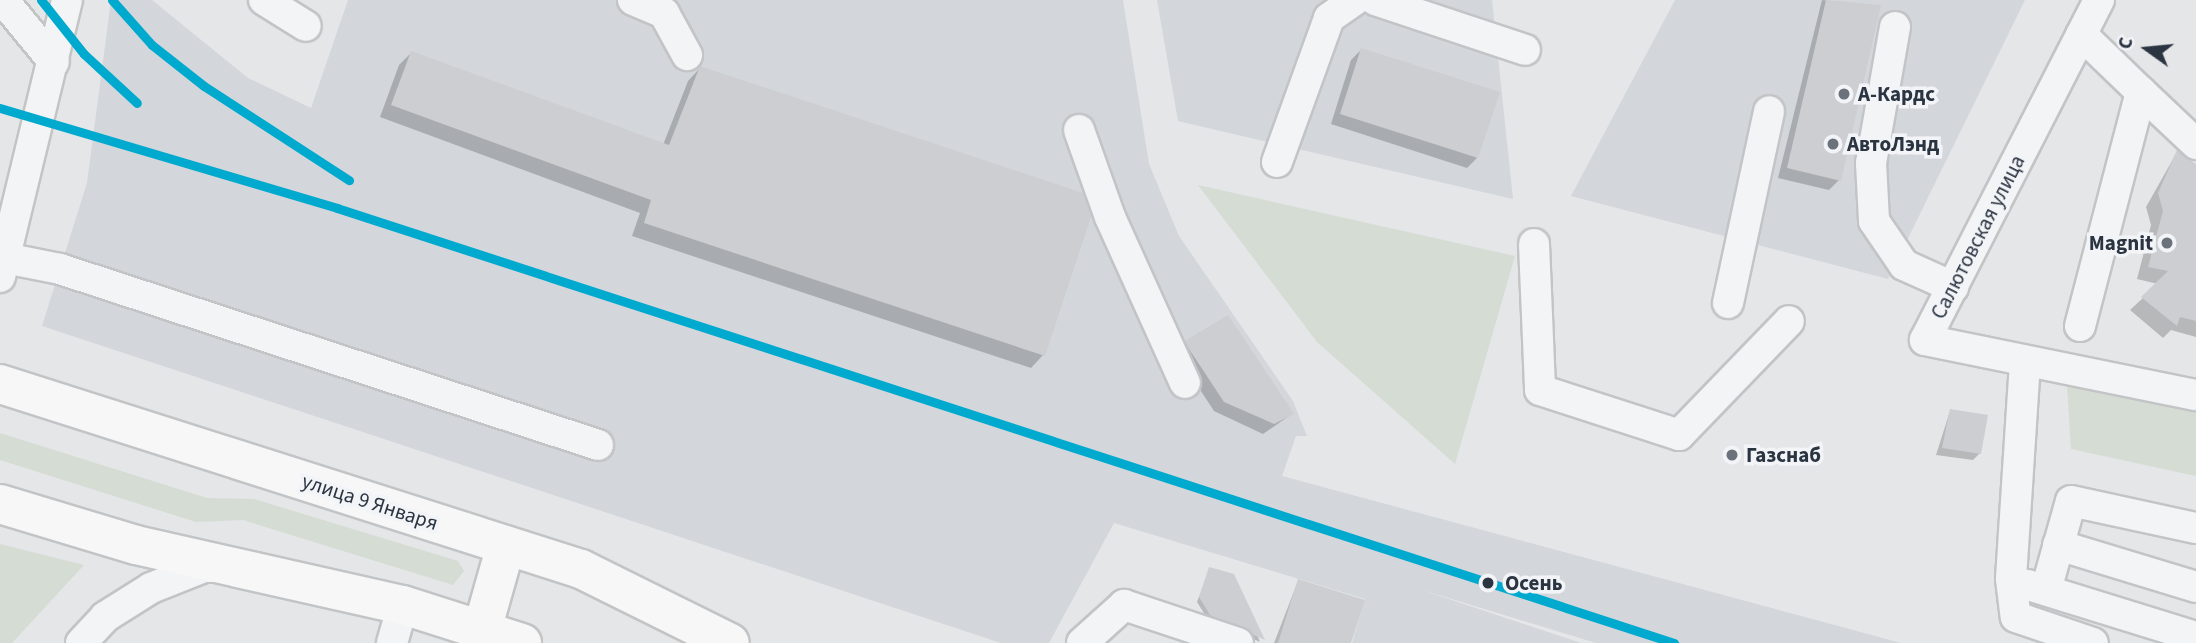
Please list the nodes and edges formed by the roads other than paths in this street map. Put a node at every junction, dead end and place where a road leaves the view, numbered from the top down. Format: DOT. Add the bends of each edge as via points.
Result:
graph roads {
  1 [pos="3,0"];
  2 [pos="67,0"];
  3 [pos="264,0"];
  4 [pos="1354,0"];
  5 [pos="1375,0"];
  6 [pos="2099,0"];
  7 [pos="646,2"];
  8 [pos="306,26"];
  9 [pos="1895,27"];
  10 [pos="2081,34"];
  11 [pos="1525,50"];
  12 [pos="687,55"];
  13 [pos="54,62"];
  14 [pos="2141,92"];
  15 [pos="1769,111"];
  16 [pos="1079,130"];
  17 [pos="2196,145"];
  18 [pos="1277,162"];
  19 [pos="1534,244"];
  20 [pos="4,248"];
  21 [pos="1953,288"];
  22 [pos="1728,303"];
  23 [pos="1789,321"];
  24 [pos="2080,326"];
  25 [pos="2025,362"];
  26 [pos="1185,383"];
  27 [pos="0,384"];
  28 [pos="2196,395"];
  29 [pos="598,445"];
  30 [pos="0,504"];
  31 [pos="2196,528"];
  32 [pos="506,545"];
  33 [pos="2058,545"];
  34 [pos="247,568"];
  35 [pos="2011,579"];
  36 [pos="2196,587"];
  37 [pos="2046,590"];
  38 [pos="402,605"];
  39 [pos="482,630"];
  40 [pos="2196,637"];
  41 [pos="81,643"];
  42 [pos="392,643"];
  43 [pos="522,643"];
  44 [pos="730,643"];
  45 [pos="1083,643"];
  46 [pos="1238,643"];
  47 [pos="2092,643"];
  1 -- 13 [label="street"];
  2 -- 13 [label="street"];
  3 -- 8 [label="street"];
  4 -- 18 [label="street" via="1329,18"];
  5 -- 11 [label="street"];
  6 -- 10 [label="street, Салютовская улица"];
  7 -- 12 [label="street" via="664,13"];
  9 -- 21 [label="street" via="1871,163 1874,221 1903,265"];
  10 -- 14 [label="street"];
  10 -- 21 [label="street, Салютовская улица"];
  13 -- 20 [label="street"];
  14 -- 17 [label="street"];
  14 -- 24 [label="street"];
  15 -- 22 [label="street"];
  16 -- 26 [label="street" via="1110,217"];
  19 -- 23 [label="street" via="1541,390 1679,435"];
  20 -- 29 [label="street"];
  21 -- 25 [label="street, Салютовская улица" via="1925,340"];
  25 -- 28 [label="street, Салютовская улица"];
  25 -- 35 [label="street"];
  27 -- 32 [label="main road, улица 9 Января"];
  30 -- 34 [label="main road" via="136,545"];
  31 -- 33 [label="street" via="2071,501"];
  32 -- 39 [label="main road"];
  32 -- 44 [label="main road, улица 9 Января" via="581,569"];
  33 -- 36 [label="street"];
  33 -- 37 [label="street"];
  34 -- 38 [label="main road"];
  34 -- 41 [label="street" via="204,568 151,588 105,617"];
  35 -- 37 [label="street"];
  35 -- 47 [label="street" via="2016,617 2024,625"];
  37 -- 40 [label="street"];
  38 -- 39 [label="main road"];
  38 -- 42 [label="street"];
  39 -- 43 [label="main road"];
  45 -- 46 [label="street" via="1124,605"];
}
